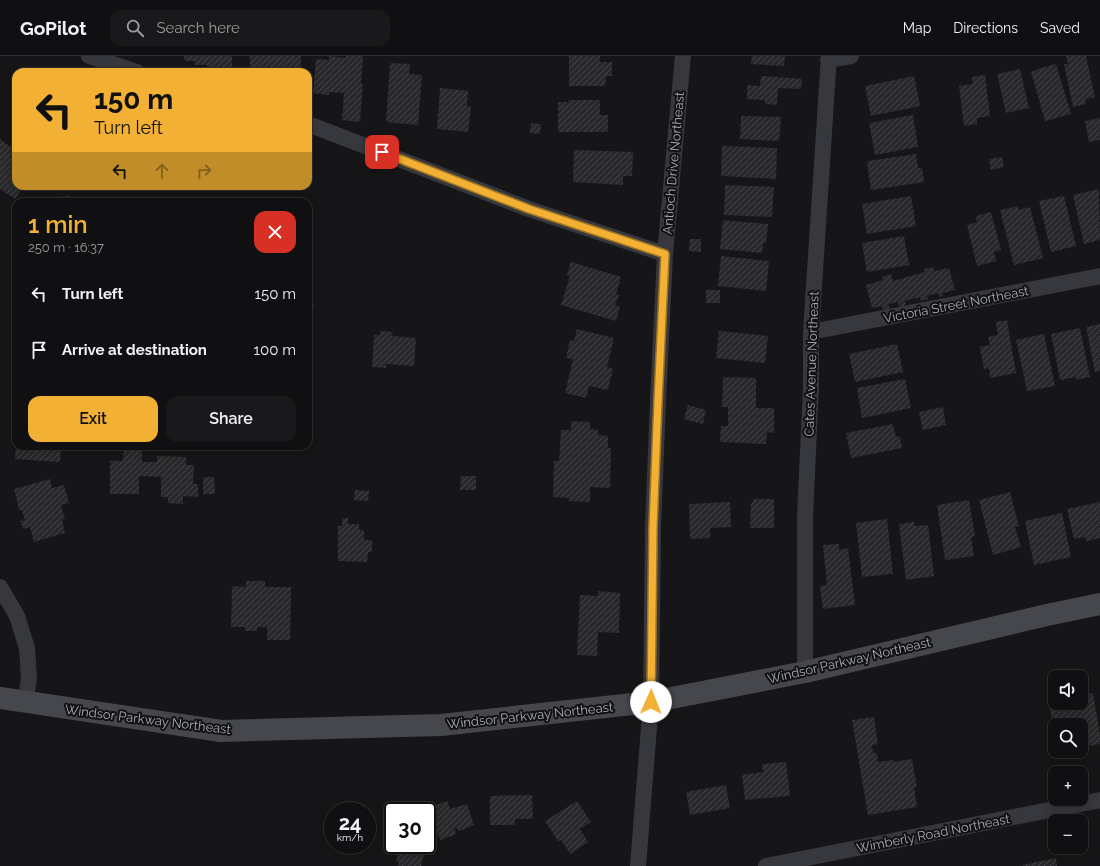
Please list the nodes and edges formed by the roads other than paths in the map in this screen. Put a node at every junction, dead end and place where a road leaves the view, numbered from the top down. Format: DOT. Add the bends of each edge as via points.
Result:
graph roads {
  1 [pos="89,56"];
  2 [pos="683,56"];
  3 [pos="851,56"];
  4 [pos="829,58"];
  5 [pos="126,68"];
  6 [pos="312,126"];
  7 [pos="665,254"];
  8 [pos="1100,276"];
  9 [pos="811,332"];
  10 [pos="0,586"];
  11 [pos="1100,604"];
  12 [pos="804,672"];
  13 [pos="0,698"];
  14 [pos="651,702"];
  15 [pos="25,703"];
  16 [pos="1100,800"];
  17 [pos="638,866"];
  18 [pos="766,866"];
  1 -- 5 [label="street"];
  2 -- 7 [label="street, Antioch Drive Northeast"];
  3 -- 4 [label="street"];
  4 -- 9 [label="street, Cates Avenue Northeast"];
  6 -- 7 [label="street" via="529,209"];
  7 -- 14 [label="street, Antioch Drive Northeast" via="653,527"];
  8 -- 9 [label="street, Victoria Street Northeast"];
  9 -- 12 [label="street, Cates Avenue Northeast" via="805,516"];
  10 -- 15 [label="street" via="17,616 27,648 29,679"];
  11 -- 12 [label="street, Windsor Parkway Northeast"];
  12 -- 14 [label="street, Windsor Parkway Northeast"];
  13 -- 15 [label="street, Windsor Parkway Northeast"];
  14 -- 15 [label="street, Windsor Parkway Northeast" via="441,725 221,732"];
  14 -- 17 [label="street, Antioch Drive Northeast"];
  16 -- 18 [label="street, Wimberly Road Northeast"];
}
